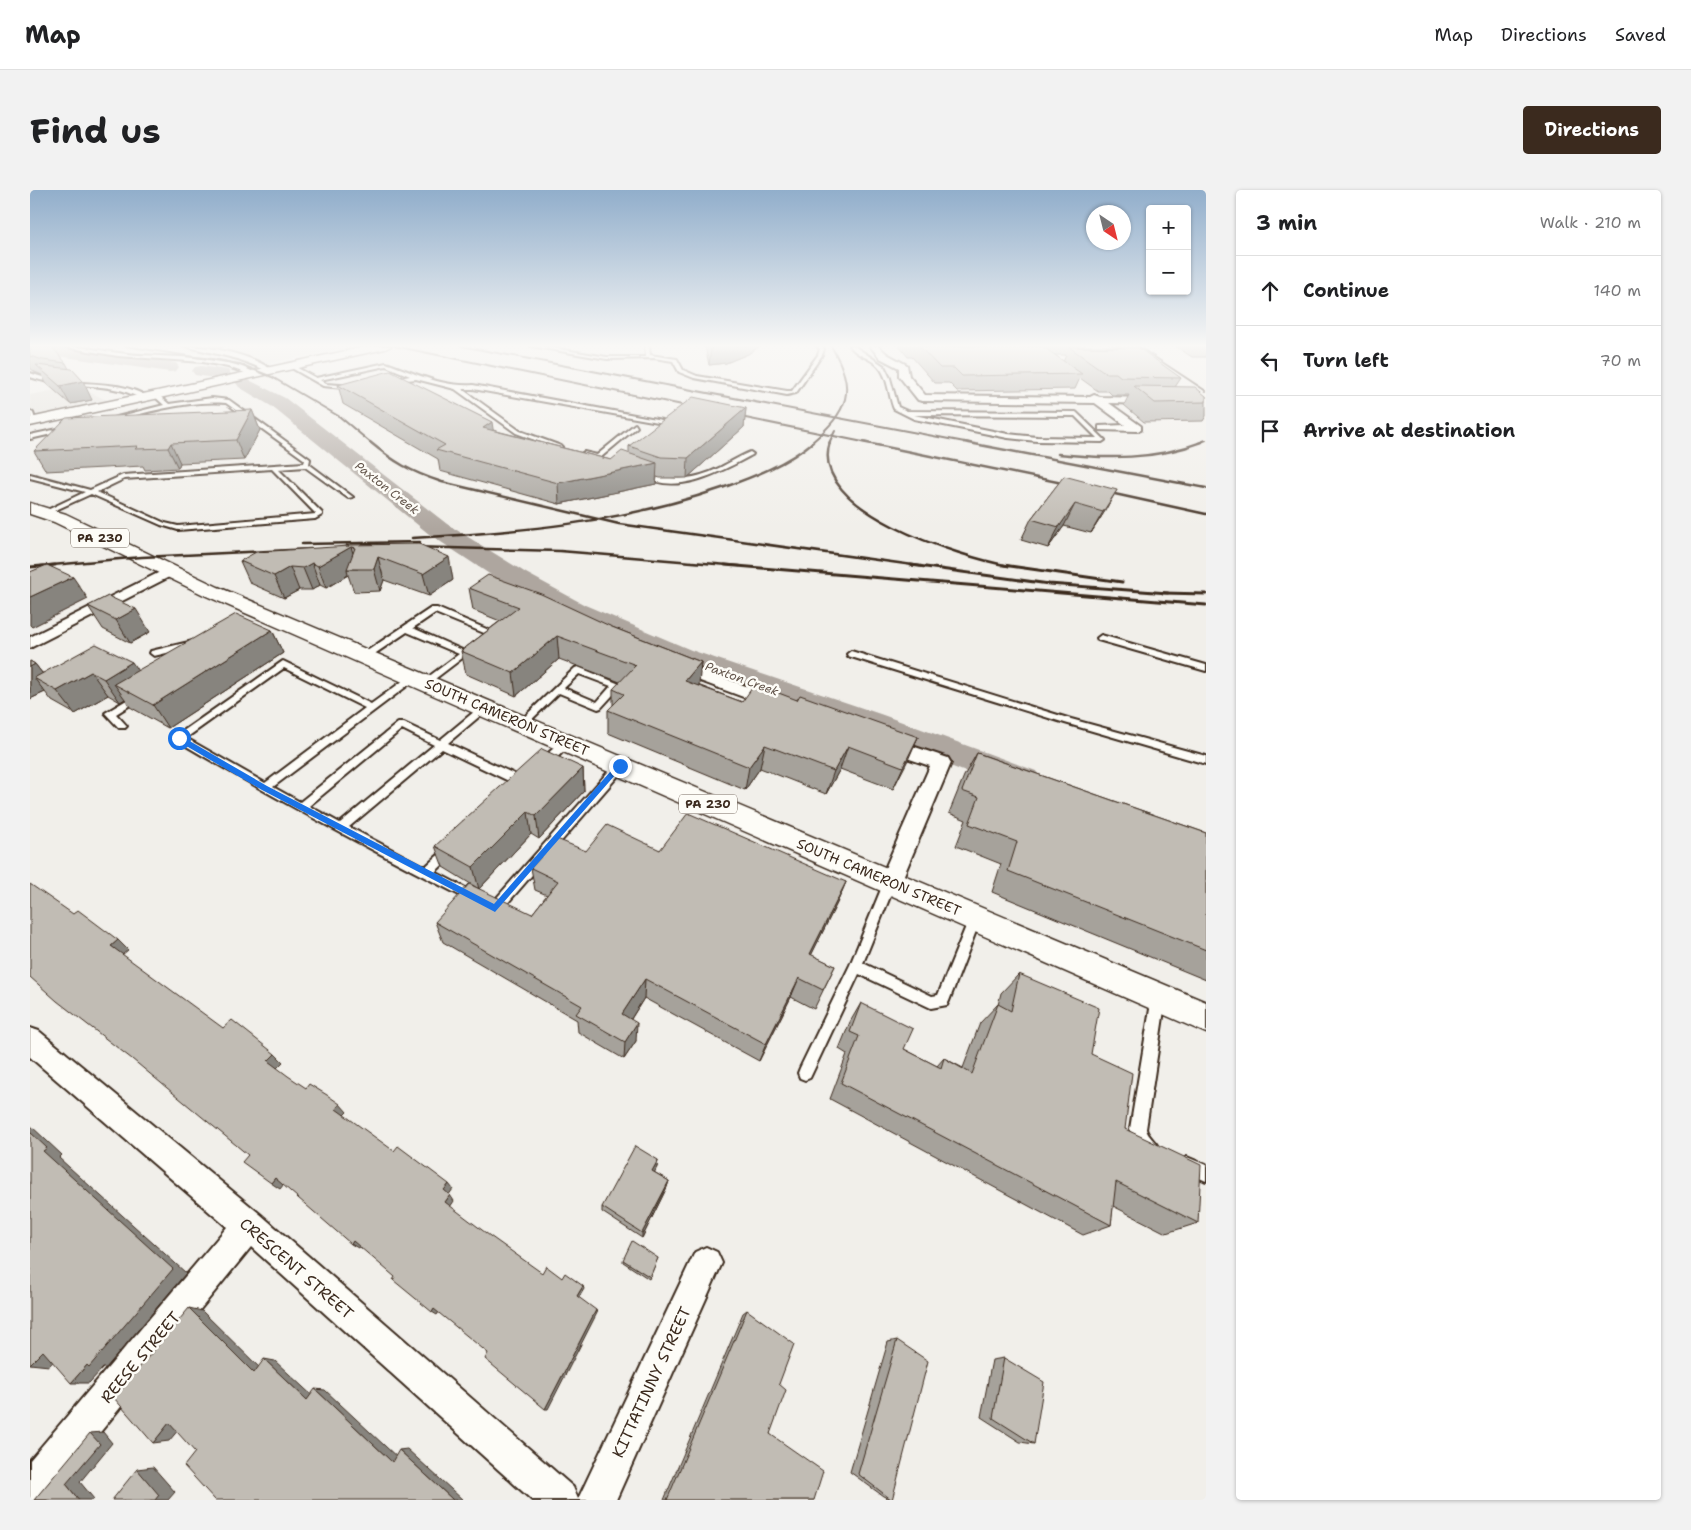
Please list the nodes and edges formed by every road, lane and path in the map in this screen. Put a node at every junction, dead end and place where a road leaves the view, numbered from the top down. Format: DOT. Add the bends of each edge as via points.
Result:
graph roads {
  1 [pos="84,407"];
  2 [pos="163,407"];
  3 [pos="235,407"];
  4 [pos="484,407"];
  5 [pos="586,407"];
  6 [pos="896,407"];
  7 [pos="1107,407"];
  8 [pos="906,413"];
  9 [pos="31,416"];
  10 [pos="107,420"];
  11 [pos="675,423"];
  12 [pos="78,426"];
  13 [pos="635,426"];
  14 [pos="1103,428"];
  15 [pos="30,437"];
  16 [pos="565,449"];
  17 [pos="573,451"];
  18 [pos="750,454"];
  19 [pos="598,457"];
  20 [pos="606,460"];
  21 [pos="306,465"];
  22 [pos="274,468"];
  23 [pos="638,473"];
  24 [pos="30,476"];
  25 [pos="92,492"];
  26 [pos="350,497"];
  27 [pos="38,511"];
  28 [pos="168,572"];
  29 [pos="406,628"];
  30 [pos="492,632"];
  31 [pos="1101,638"];
  32 [pos="201,641"];
  33 [pos="31,642"];
  34 [pos="154,654"];
  35 [pos="851,654"];
  36 [pos="364,656"];
  37 [pos="654,657"];
  38 [pos="1206,668"];
  39 [pos="420,680"];
  40 [pos="151,688"];
  41 [pos="558,689"];
  42 [pos="372,708"];
  43 [pos="484,708"];
  44 [pos="796,710"];
  45 [pos="522,724"];
  46 [pos="122,726"];
  47 [pos="868,736"];
  48 [pos="440,743"];
  49 [pos="566,743"];
  50 [pos="1206,760"];
  51 [pos="620,766"];
  52 [pos="265,788"];
  53 [pos="301,808"];
  54 [pos="341,828"];
  55 [pos="460,841"];
  56 [pos="426,873"];
  57 [pos="890,882"];
  58 [pos="975,918"];
  59 [pos="856,966"];
  60 [pos="1159,998"];
  61 [pos="1206,1018"];
  62 [pos="30,1040"];
  63 [pos="805,1073"];
  64 [pos="1161,1153"];
  65 [pos="1176,1161"];
  66 [pos="1206,1173"];
  67 [pos="249,1225"];
  68 [pos="706,1263"];
  69 [pos="30,1489"];
  70 [pos="560,1500"];
  71 [pos="597,1500"];
  1 -- 9 [label="main road"];
  2 -- 10 [label="lane"];
  3 -- 21 [label="lane" via="308,460"];
  4 -- 16 [label="lane" via="518,432"];
  5 -- 11 [label="lane"];
  6 -- 8 [label="lane"];
  7 -- 14 [label="street" via="1137,428"];
  8 -- 8 [label="lane" via="916,418 1008,436 1102,440 1076,414"];
  12 -- 15 [label="lane"];
  13 -- 19 [label="lane"];
  17 -- 19 [label="lane"];
  18 -- 23 [label="lane" via="717,472 688,481 668,483"];
  19 -- 20 [label="lane"];
  21 -- 22 [label="lane"];
  21 -- 26 [label="lane"];
  22 -- 25 [label="lane" via="124,477"];
  22 -- 25 [label="lane" via="320,514 178,528"];
  24 -- 25 [label="lane"];
  25 -- 27 [label="lane"];
  27 -- 28 [label="main road, SOUTH CAMERON STREET / PA 230" via="60,518"];
  28 -- 33 [label="street"];
  28 -- 36 [label="main road, SOUTH CAMERON STREET / PA 230" via="259,617"];
  29 -- 30 [label="lane" via="434,610"];
  29 -- 36 [label="lane"];
  29 -- 39 [label="lane" via="465,653"];
  31 -- 38 [label="lane"];
  32 -- 34 [label="lane"];
  35 -- 50 [label="lane"];
  36 -- 39 [label="main road, SOUTH CAMERON STREET / PA 230"];
  37 -- 44 [label="street"];
  39 -- 42 [label="lane"];
  39 -- 43 [label="main road, SOUTH CAMERON STREET / PA 230"];
  40 -- 46 [label="lane" via="110,713"];
  41 -- 41 [label="lane" via="578,670 617,685 598,706"];
  41 -- 45 [label="lane"];
  42 -- 52 [label="lane"];
  42 -- 52 [label="lane" via="283,664 179,738"];
  43 -- 45 [label="main road, SOUTH CAMERON STREET / PA 230"];
  43 -- 48 [label="lane"];
  45 -- 49 [label="main road, SOUTH CAMERON STREET / PA 230"];
  47 -- 57 [label="street" via="941,763"];
  48 -- 49 [label="lane" via="526,780"];
  48 -- 53 [label="lane" via="402,725"];
  48 -- 54 [label="lane"];
  49 -- 51 [label="main road, SOUTH CAMERON STREET / PA 230"];
  51 -- 56 [label="lane" via="495,909"];
  51 -- 57 [label="main road, SOUTH CAMERON STREET / PA 230"];
  52 -- 53 [label="lane"];
  53 -- 54 [label="lane"];
  54 -- 56 [label="lane"];
  55 -- 56 [label="lane"];
  57 -- 58 [label="main road, SOUTH CAMERON STREET / PA 230"];
  57 -- 59 [label="lane"];
  58 -- 59 [label="lane" via="939,1003"];
  58 -- 60 [label="main road, SOUTH CAMERON STREET / PA 230"];
  59 -- 63 [label="lane"];
  60 -- 61 [label="main road, SOUTH CAMERON STREET / PA 230"];
  60 -- 64 [label="lane" via="1138,1129 1142,1140"];
  62 -- 67 [label="street, CRESCENT STREET"];
  65 -- 66 [label="lane"];
  67 -- 69 [label="street, REESE STREET"];
  67 -- 70 [label="street, CRESCENT STREET"];
  68 -- 71 [label="street, KITTATINNY STREET"];
}
